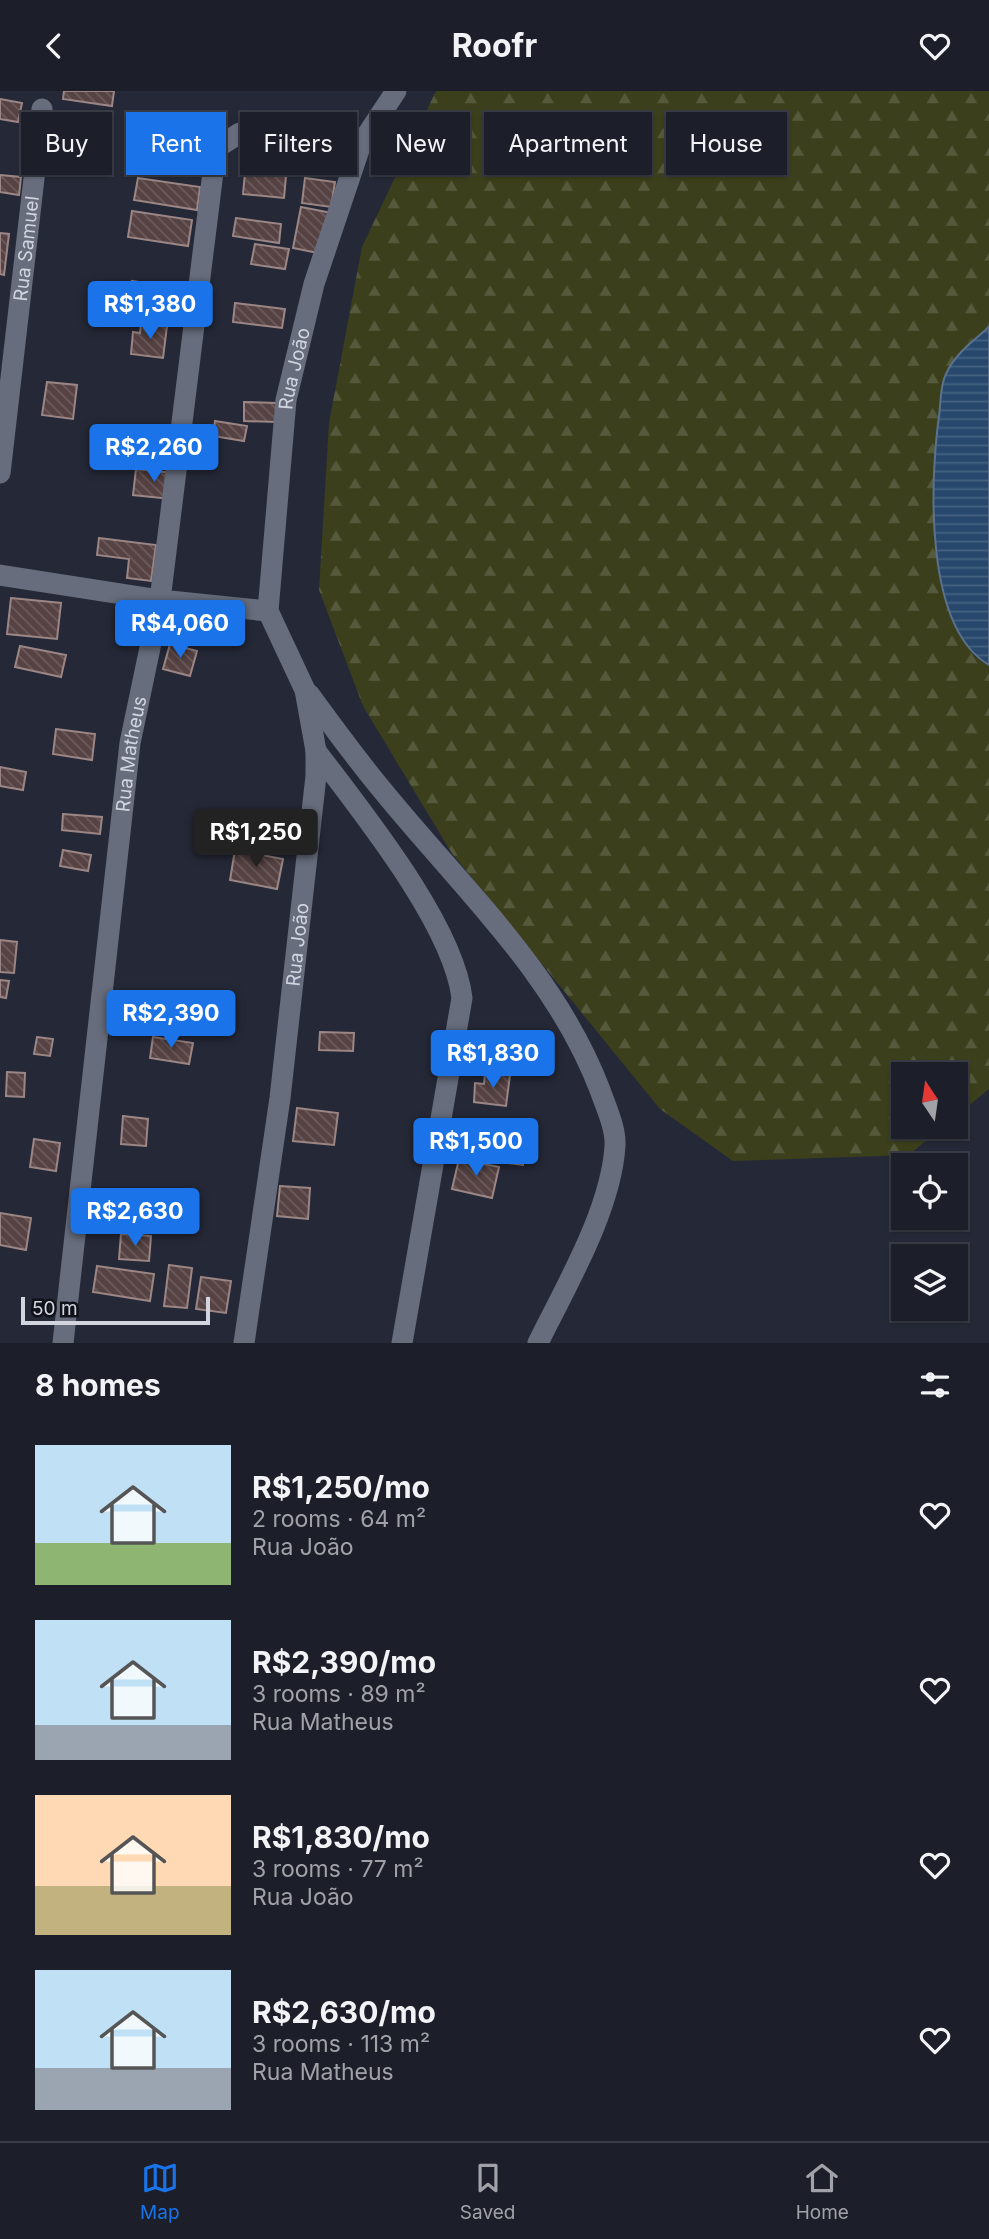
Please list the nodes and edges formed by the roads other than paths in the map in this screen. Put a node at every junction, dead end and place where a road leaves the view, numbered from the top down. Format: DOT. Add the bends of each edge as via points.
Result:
graph roads {
  1 [pos="396,91"];
  2 [pos="42,109"];
  3 [pos="361,144"];
  4 [pos="4,387"];
  5 [pos="0,473"];
  6 [pos="0,575"];
  7 [pos="160,600"];
  8 [pos="268,611"];
  9 [pos="305,690"];
  10 [pos="316,751"];
  11 [pos="63,1343"];
  12 [pos="244,1343"];
  13 [pos="402,1343"];
  14 [pos="538,1343"];
  1 -- 3 [label="street, Rua João"];
  2 -- 4 [label="street, Rua Samuel"];
  3 -- 7 [label="street, Rua Matheus" via="240,133 216,148"];
  3 -- 8 [label="street, Rua João" via="314,284 286,400"];
  4 -- 5 [label="street, Rua Samuel"];
  6 -- 7 [label="street"];
  7 -- 8 [label="street"];
  7 -- 11 [label="street, Rua Matheus" via="130,743"];
  8 -- 9 [label="street, Rua João"];
  9 -- 10 [label="street, Rua João"];
  9 -- 14 [label="street" via="383,791 543,980 587,1057 608,1112 615,1143 611,1174 585,1248"];
  10 -- 12 [label="street, Rua João" via="280,1098"];
  10 -- 13 [label="street" via="406,877 460,978 462,998"];
}
